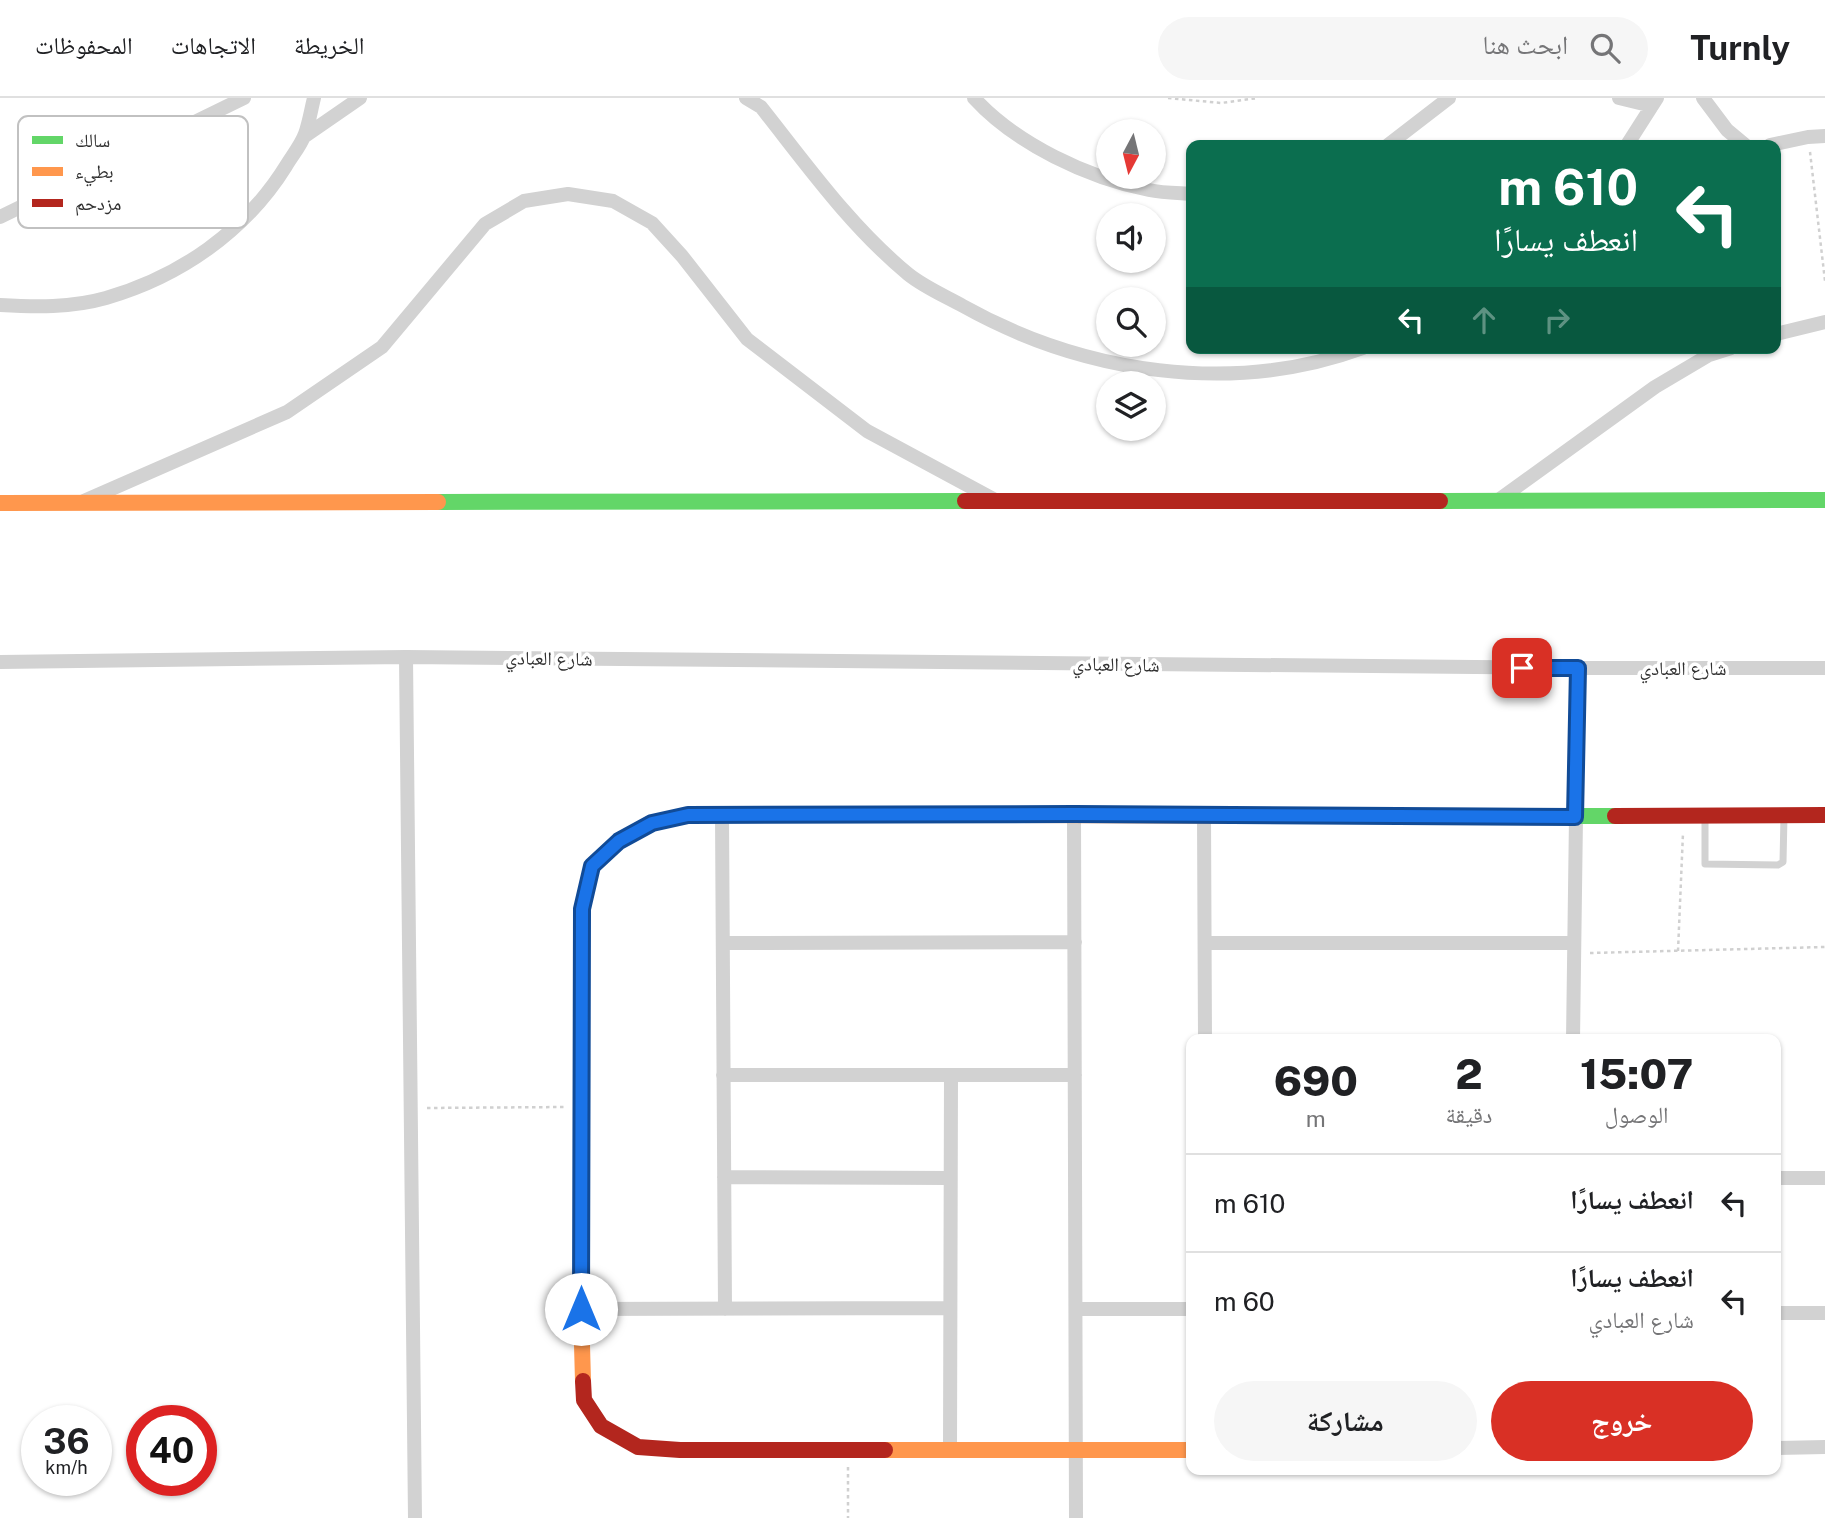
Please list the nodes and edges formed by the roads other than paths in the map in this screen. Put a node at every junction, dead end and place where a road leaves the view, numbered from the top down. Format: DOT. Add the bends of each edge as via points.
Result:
graph roads {
  1 [pos="244,98"];
  2 [pos="314,98"];
  3 [pos="360,98"];
  4 [pos="746,98"];
  5 [pos="974,98"];
  6 [pos="1449,98"];
  7 [pos="1619,98"];
  8 [pos="1703,98"];
  9 [pos="759,102"];
  10 [pos="1654,102"];
  11 [pos="207,116"];
  12 [pos="304,136"];
  13 [pos="1825,136"];
  14 [pos="1394,140"];
  15 [pos="1630,140"];
  16 [pos="1739,140"];
  17 [pos="1781,143"];
  18 [pos="1186,193"];
  19 [pos="18,208"];
  20 [pos="248,216"];
  21 [pos="0,217"];
  22 [pos="234,228"];
  23 [pos="0,306"];
  24 [pos="1825,322"];
  25 [pos="1781,333"];
  26 [pos="1347,354"];
  27 [pos="1712,354"];
  28 [pos="1500,499"];
  29 [pos="1825,500"];
  30 [pos="2,502"];
  31 [pos="1000,502"];
  32 [pos="80,503"];
  33 [pos="406,657"];
  34 [pos="0,663"];
  35 [pos="1578,668"];
  36 [pos="1825,668"];
  37 [pos="1074,814"];
  38 [pos="1825,814"];
  39 [pos="722,815"];
  40 [pos="1205,815"];
  41 [pos="1784,815"];
  42 [pos="1705,816"];
  43 [pos="1575,817"];
  44 [pos="1075,942"];
  45 [pos="723,943"];
  46 [pos="1205,943"];
  47 [pos="1574,948"];
  48 [pos="1205,1034"];
  49 [pos="1573,1034"];
  50 [pos="723,1075"];
  51 [pos="951,1075"];
  52 [pos="1075,1075"];
  53 [pos="724,1177"];
  54 [pos="950,1178"];
  55 [pos="1781,1178"];
  56 [pos="1825,1178"];
  57 [pos="950,1308"];
  58 [pos="581,1309"];
  59 [pos="725,1309"];
  60 [pos="1076,1309"];
  61 [pos="1186,1309"];
  62 [pos="1781,1312"];
  63 [pos="1825,1313"];
  64 [pos="1825,1447"];
  65 [pos="1781,1448"];
  66 [pos="950,1450"];
  67 [pos="1076,1450"];
  68 [pos="1186,1450"];
  69 [pos="415,1518"];
  70 [pos="1076,1518"];
  1 -- 11 [label="street"];
  2 -- 12 [label="street"];
  3 -- 12 [label="street"];
  4 -- 9 [label="street"];
  5 -- 18 [label="street" via="1032,145 1088,173 1149,190"];
  6 -- 14 [label="street"];
  7 -- 10 [label="street"];
  8 -- 16 [label="street"];
  9 -- 26 [label="street" via="844,213 910,276 983,317 1098,359 1178,374 1255,372"];
  10 -- 15 [label="street"];
  12 -- 20 [label="street"];
  13 -- 17 [label="street"];
  19 -- 21 [label="street"];
  22 -- 23 [label="street" via="204,254 156,281 104,299 49,307"];
  24 -- 25 [label="street"];
  27 -- 28 [label="street" via="1656,387"];
  28 -- 29 [label="street"];
  28 -- 31 [label="street"];
  30 -- 32 [label="street"];
  31 -- 32 [label="street"];
  31 -- 32 [label="street" via="867,431 747,339 652,222 612,201 568,194 524,201 485,224 382,347 287,412"];
  33 -- 34 [label="street, شارع العبادي"];
  33 -- 35 [label="street, شارع العبادي"];
  33 -- 69 [label="street"];
  35 -- 36 [label="street, شارع العبادي"];
  35 -- 43 [label="street"];
  37 -- 39 [label="street"];
  37 -- 40 [label="street"];
  37 -- 44 [label="street"];
  38 -- 41 [label="street"];
  39 -- 45 [label="street"];
  39 -- 58 [label="street" via="688,815 652,823 619,841 592,866 582,909"];
  40 -- 43 [label="street"];
  40 -- 46 [label="street"];
  41 -- 42 [label="street"];
  41 -- 42 [label="lane" via="1783,862 1778,865 1705,864"];
  42 -- 43 [label="street"];
  43 -- 47 [label="street"];
  44 -- 45 [label="street"];
  44 -- 52 [label="street"];
  45 -- 50 [label="street"];
  46 -- 47 [label="street"];
  46 -- 48 [label="street"];
  47 -- 49 [label="street"];
  50 -- 51 [label="street"];
  50 -- 53 [label="street"];
  51 -- 52 [label="street"];
  51 -- 54 [label="street"];
  52 -- 60 [label="street"];
  53 -- 54 [label="street"];
  53 -- 59 [label="street"];
  54 -- 57 [label="street"];
  55 -- 56 [label="street"];
  57 -- 59 [label="street"];
  57 -- 66 [label="street"];
  58 -- 59 [label="street"];
  58 -- 66 [label="street" via="584,1400 601,1426 638,1447"];
  60 -- 61 [label="street"];
  60 -- 67 [label="street"];
  62 -- 63 [label="street"];
  64 -- 65 [label="street"];
  66 -- 67 [label="street"];
  67 -- 68 [label="street"];
  67 -- 70 [label="street"];
}
